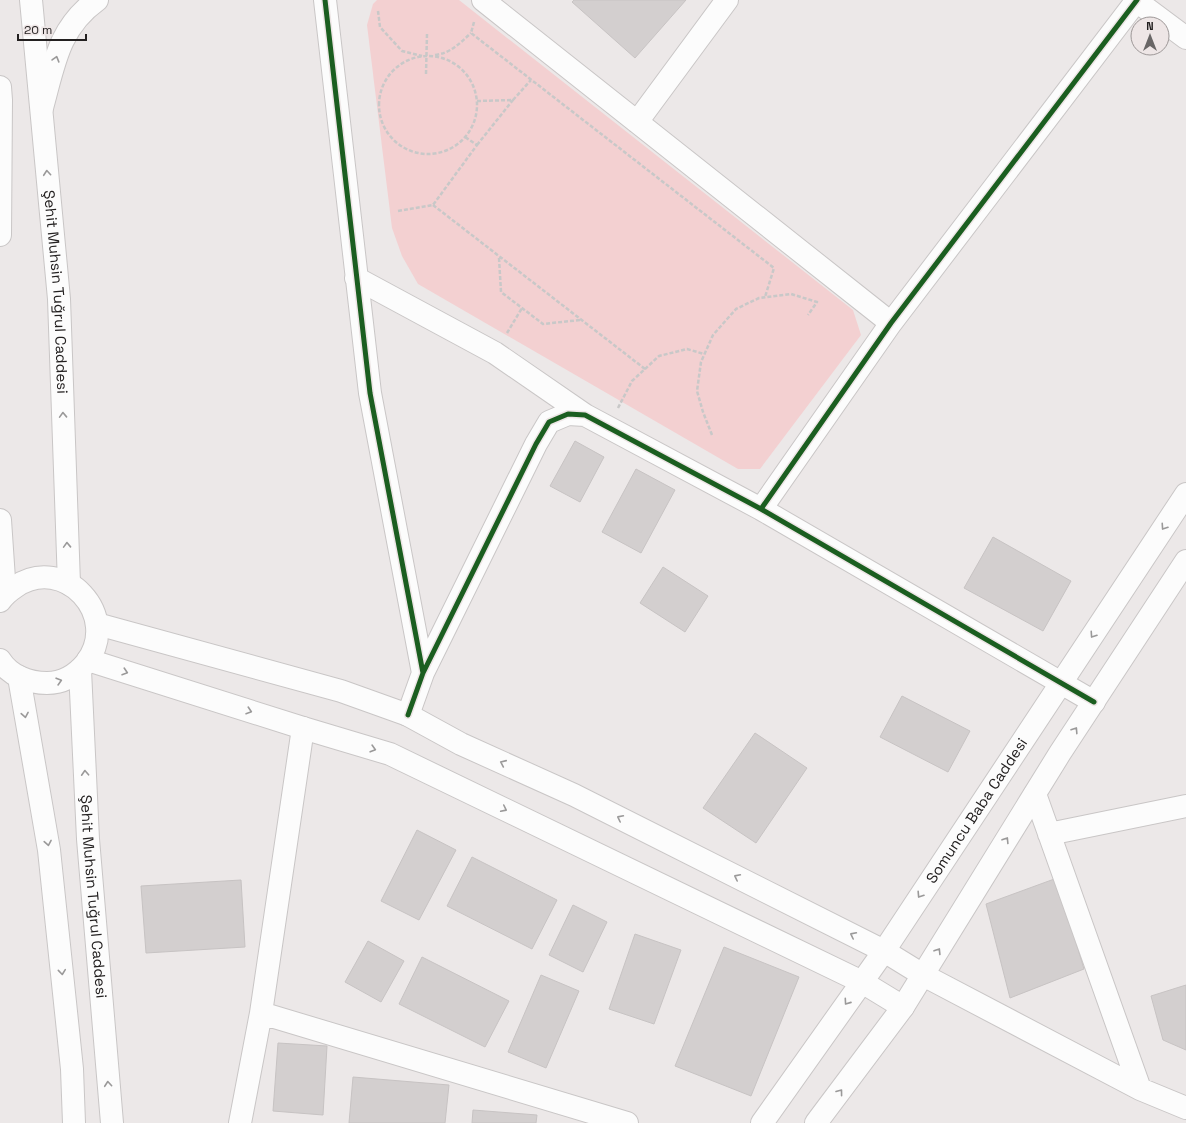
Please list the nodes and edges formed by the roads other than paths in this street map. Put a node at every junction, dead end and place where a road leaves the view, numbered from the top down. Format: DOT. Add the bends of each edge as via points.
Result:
graph roads {
  1 [pos="31,0"];
  2 [pos="97,0"];
  3 [pos="325,0"];
  4 [pos="483,0"];
  5 [pos="727,0"];
  6 [pos="1136,0"];
  7 [pos="1186,38"];
  8 [pos="0,87"];
  9 [pos="41,110"];
  10 [pos="637,122"];
  11 [pos="0,235"];
  12 [pos="356,278"];
  13 [pos="891,323"];
  14 [pos="585,415"];
  15 [pos="1186,494"];
  16 [pos="761,509"];
  17 [pos="0,520"];
  18 [pos="1186,561"];
  19 [pos="68,584"];
  20 [pos="1,599"];
  21 [pos="97,624"];
  22 [pos="84,665"];
  23 [pos="5,666"];
  24 [pos="423,674"];
  25 [pos="1061,683"];
  26 [pos="1094,702"];
  27 [pos="408,715"];
  28 [pos="303,728"];
  29 [pos="1035,794"];
  30 [pos="1186,806"];
  31 [pos="1049,834"];
  32 [pos="884,951"];
  33 [pos="923,975"];
  34 [pos="862,982"];
  35 [pos="903,1007"];
  36 [pos="262,1013"];
  37 [pos="1140,1089"];
  38 [pos="1186,1108"];
  39 [pos="74,1123"];
  40 [pos="112,1123"];
  41 [pos="240,1123"];
  42 [pos="627,1123"];
  43 [pos="762,1123"];
  44 [pos="816,1123"];
  1 -- 9 [label="main road, Şehit Muhsin Tuğrul Caddesi"];
  9 -- 2 [label="main road, one-way" via="60,44 72,23"];
  3 -- 12 [label="main road"];
  4 -- 10 [label="main road"];
  5 -- 10 [label="main road"];
  6 -- 7 [label="main road"];
  6 -- 13 [label="main road"];
  8 -- 11 [label="main road"];
  19 -- 9 [label="main road, Şehit Muhsin Tuğrul Caddesi, one-way" via="59,299"];
  10 -- 13 [label="main road"];
  12 -- 14 [label="main road" via="495,353"];
  12 -- 24 [label="main road" via="370,393"];
  13 -- 16 [label="main road"];
  14 -- 16 [label="main road"];
  14 -- 24 [label="main road" via="568,414 549,422"];
  15 -- 25 [label="main road, Somuncu Baba Caddesi, one-way"];
  16 -- 25 [label="main road"];
  17 -- 20 [label="main road"];
  18 -- 26 [label="main road"];
  19 -- 20 [label="main road" via="47,577 34,578 21,583"];
  19 -- 21 [label="main road" via="87,599"];
  21 -- 22 [label="main road" via="96,643"];
  21 -- 27 [label="main road" via="341,691"];
  23 -- 22 [label="main road, one-way" via="22,679 37,683 53,683 68,678"];
  22 -- 28 [label="main road, one-way"];
  40 -- 22 [label="main road, Şehit Muhsin Tuğrul Caddesi, one-way" via="88,838"];
  23 -- 39 [label="main road, one-way" via="49,850 72,1069"];
  24 -- 27 [label="main road"];
  25 -- 26 [label="main road"];
  25 -- 32 [label="main road, Somuncu Baba Caddesi, one-way"];
  29 -- 26 [label="main road, one-way"];
  32 -- 27 [label="main road, one-way" via="574,795 461,744"];
  28 -- 34 [label="main road, one-way" via="390,754"];
  28 -- 36 [label="main road"];
  29 -- 31 [label="main road"];
  33 -- 29 [label="main road, one-way"];
  30 -- 31 [label="main road"];
  31 -- 37 [label="main road"];
  32 -- 33 [label="main road"];
  32 -- 34 [label="main road, Somuncu Baba Caddesi"];
  33 -- 35 [label="main road"];
  33 -- 37 [label="main road"];
  34 -- 35 [label="main road"];
  34 -- 43 [label="main road, Somuncu Baba Caddesi, one-way"];
  44 -- 35 [label="main road, one-way"];
  36 -- 41 [label="main road"];
  36 -- 42 [label="main road"];
  37 -- 38 [label="main road"];
}
